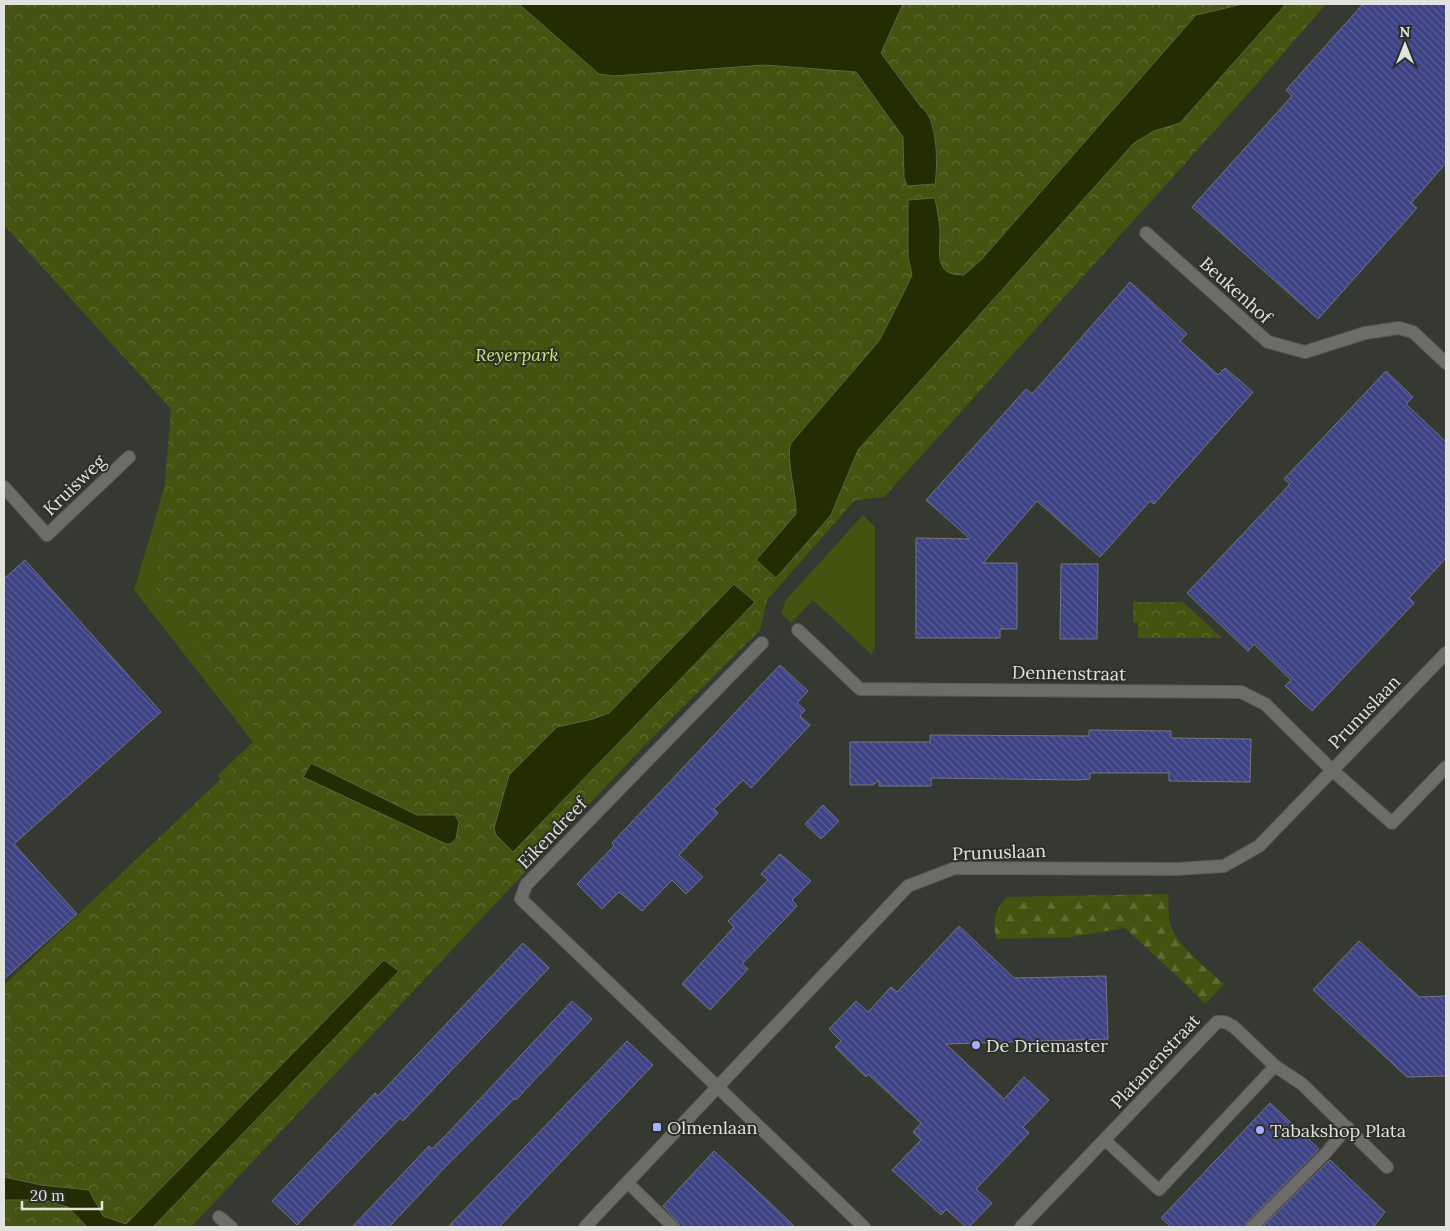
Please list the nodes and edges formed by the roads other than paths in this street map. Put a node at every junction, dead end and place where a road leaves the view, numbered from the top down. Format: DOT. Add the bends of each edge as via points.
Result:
graph roads {
  1 [pos="1146,233"];
  2 [pos="1446,363"];
  3 [pos="130,457"];
  4 [pos="4,487"];
  5 [pos="798,630"];
  6 [pos="762,643"];
  7 [pos="1446,652"];
  8 [pos="1446,767"];
  9 [pos="1332,770"];
  10 [pos="1275,1066"];
  11 [pos="717,1088"];
  12 [pos="1348,1127"];
  13 [pos="1105,1140"];
  14 [pos="1387,1167"];
  15 [pos="627,1182"];
  16 [pos="219,1217"];
  17 [pos="231,1227"];
  18 [pos="585,1227"];
  19 [pos="673,1227"];
  20 [pos="864,1227"];
  21 [pos="1022,1227"];
  22 [pos="1252,1227"];
  1 -- 2 [label="street, Beukenhof" via="1268,342 1305,352 1365,333 1399,328 1413,332"];
  3 -- 4 [label="street, Kruisweg" via="47,535"];
  5 -- 9 [label="street, Dennenstraat" via="860,689 1240,692 1265,704"];
  6 -- 11 [label="street, Eikendreef" via="526,885 520,899"];
  7 -- 9 [label="street, Prunuslaan"];
  8 -- 9 [label="street, Dennenstraat" via="1392,823"];
  9 -- 11 [label="street, Prunuslaan" via="1259,846 1224,866 955,868 908,886"];
  10 -- 12 [label="street, Platanenstraat" via="1302,1084"];
  10 -- 13 [label="street, Platanenstraat" via="1234,1027 1217,1022"];
  10 -- 13 [label="lane" via="1159,1190"];
  11 -- 15 [label="street, Prunuslaan"];
  11 -- 20 [label="street"];
  12 -- 14 [label="street, Platanenstraat"];
  12 -- 22 [label="lane"];
  13 -- 21 [label="street, Platanenstraat"];
  15 -- 18 [label="street, Prunuslaan"];
  15 -- 19 [label="lane"];
  16 -- 17 [label="street"];
}
